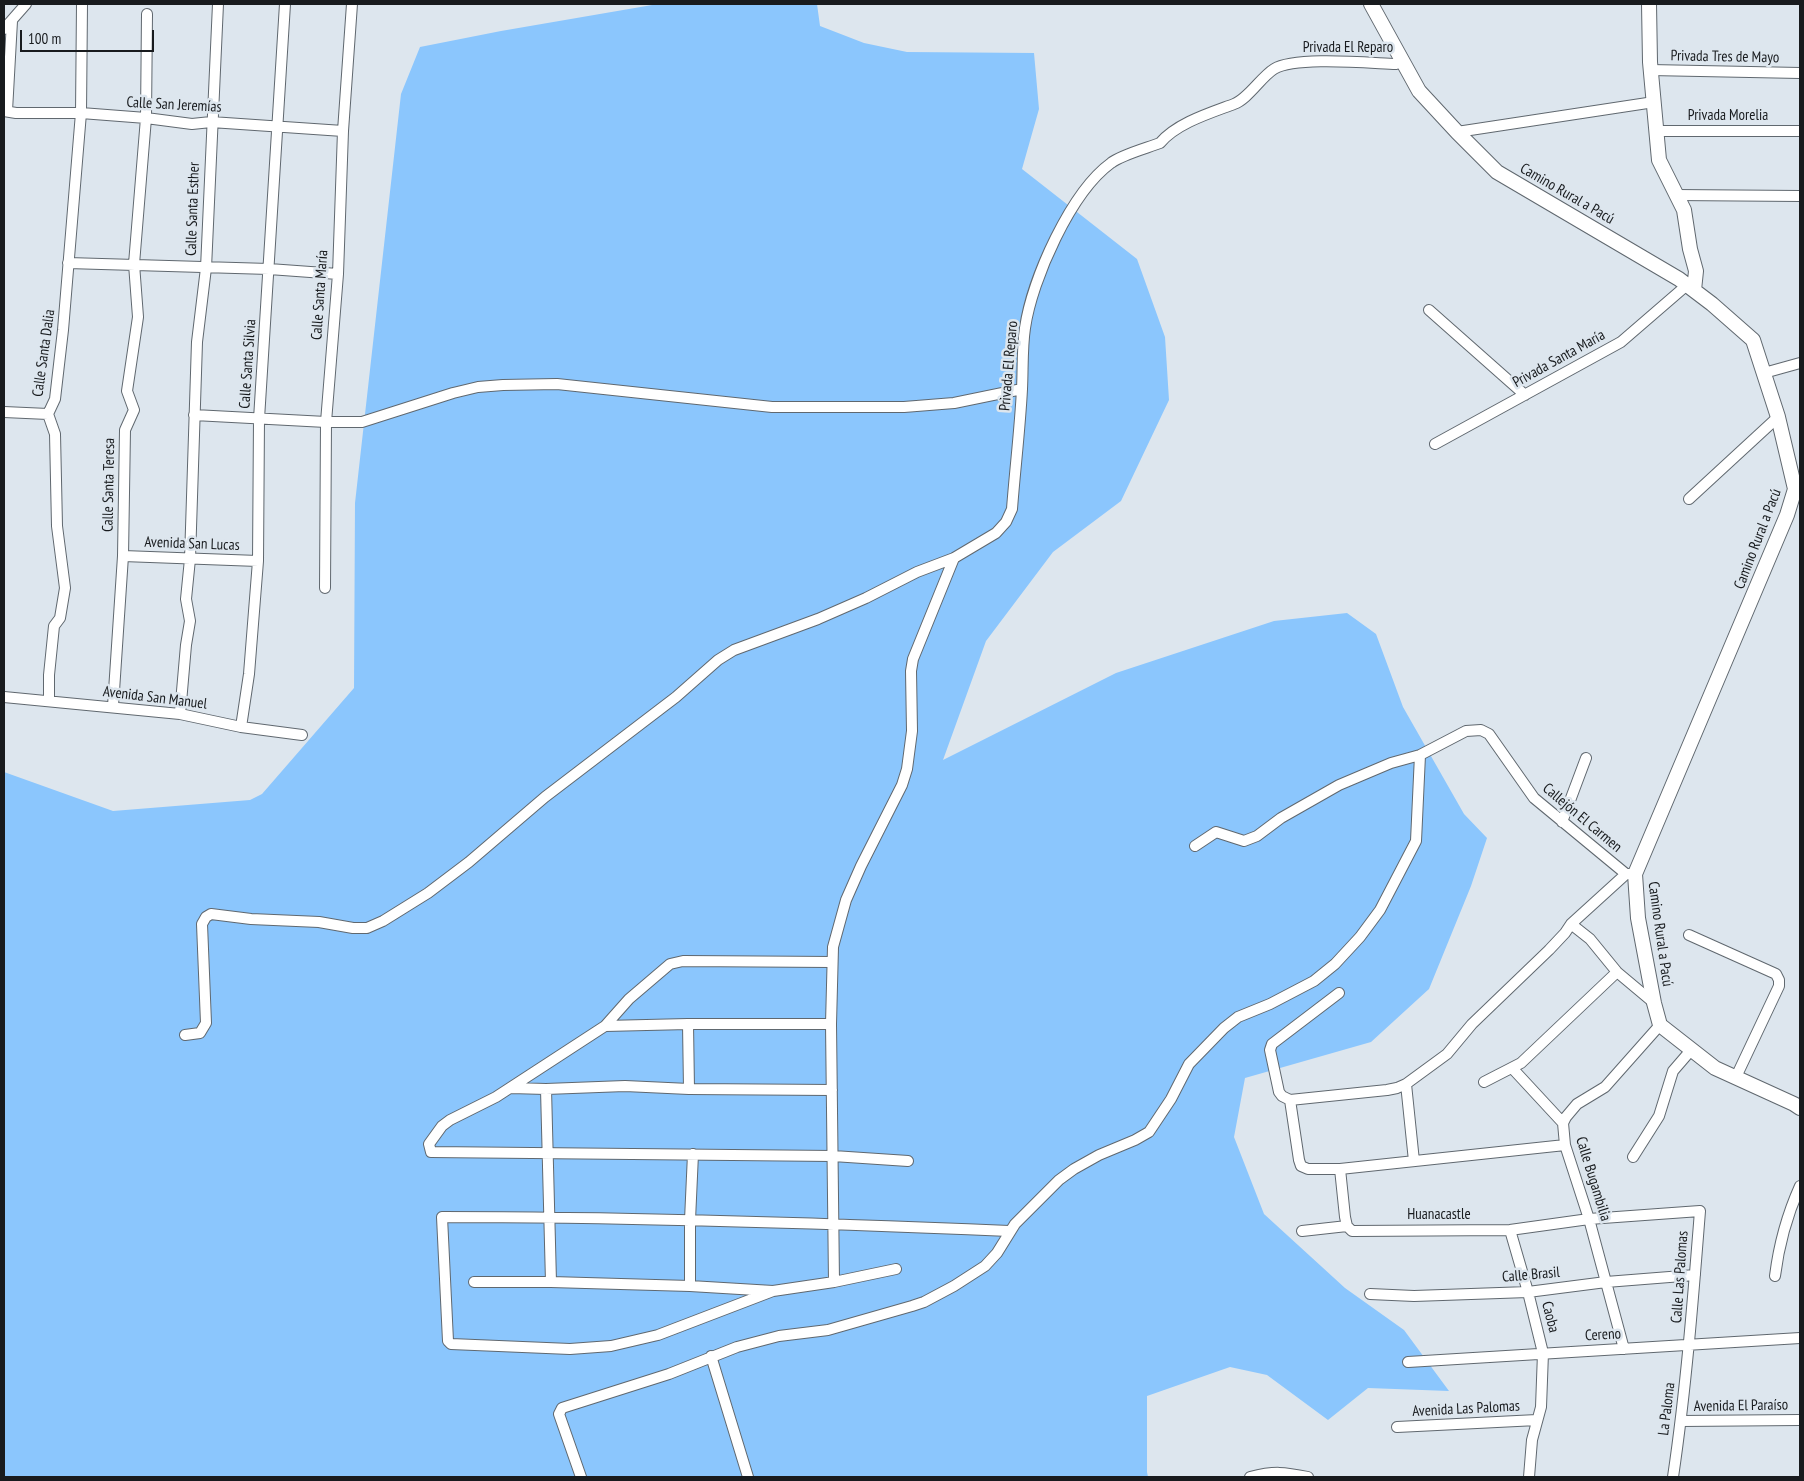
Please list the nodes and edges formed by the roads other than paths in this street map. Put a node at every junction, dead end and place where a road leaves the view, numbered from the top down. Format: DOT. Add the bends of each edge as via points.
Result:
graph roads {
  1 [pos="26,4"];
  2 [pos="82,4"];
  3 [pos="218,4"];
  4 [pos="286,4"];
  5 [pos="352,4"];
  6 [pos="1371,4"];
  7 [pos="1649,4"];
  8 [pos="147,14"];
  9 [pos="12,21"];
  10 [pos="4,29"];
  11 [pos="1403,62"];
  12 [pos="1650,66"];
  13 [pos="1800,73"];
  14 [pos="1654,102"];
  15 [pos="6,111"];
  16 [pos="81,113"];
  17 [pos="146,118"];
  18 [pos="211,122"];
  19 [pos="278,126"];
  20 [pos="343,131"];
  21 [pos="1656,131"];
  22 [pos="1800,131"];
  23 [pos="1457,132"];
  24 [pos="1675,195"];
  25 [pos="1800,196"];
  26 [pos="68,263"];
  27 [pos="134,264"];
  28 [pos="206,268"];
  29 [pos="269,269"];
  30 [pos="338,274"];
  31 [pos="1690,288"];
  32 [pos="1429,310"];
  33 [pos="1800,363"];
  34 [pos="1764,373"];
  35 [pos="1022,389"];
  36 [pos="1524,395"];
  37 [pos="4,412"];
  38 [pos="48,414"];
  39 [pos="194,415"];
  40 [pos="1778,417"];
  41 [pos="259,419"];
  42 [pos="326,422"];
  43 [pos="1435,444"];
  44 [pos="1798,488"];
  45 [pos="1689,499"];
  46 [pos="123,556"];
  47 [pos="954,558"];
  48 [pos="190,559"];
  49 [pos="258,562"];
  50 [pos="325,588"];
  51 [pos="4,697"];
  52 [pos="49,701"];
  53 [pos="113,706"];
  54 [pos="180,714"];
  55 [pos="241,727"];
  56 [pos="302,735"];
  57 [pos="1420,755"];
  58 [pos="1586,758"];
  59 [pos="1562,822"];
  60 [pos="1195,846"];
  61 [pos="1631,874"];
  62 [pos="1571,924"];
  63 [pos="1689,935"];
  64 [pos="832,962"];
  65 [pos="1617,972"];
  66 [pos="1340,993"];
  67 [pos="1654,1003"];
  68 [pos="688,1024"];
  69 [pos="831,1024"];
  70 [pos="1660,1025"];
  71 [pos="605,1026"];
  72 [pos="185,1035"];
  73 [pos="1692,1049"];
  74 [pos="1513,1068"];
  75 [pos="1736,1077"];
  76 [pos="1484,1082"];
  77 [pos="1406,1084"];
  78 [pos="511,1088"];
  79 [pos="546,1089"];
  80 [pos="689,1089"];
  81 [pos="832,1090"];
  82 [pos="1290,1100"];
  83 [pos="1800,1108"];
  84 [pos="1563,1123"];
  85 [pos="1565,1145"];
  86 [pos="547,1152"];
  87 [pos="694,1154"];
  88 [pos="833,1156"];
  89 [pos="1633,1157"];
  90 [pos="908,1161"];
  91 [pos="1414,1161"];
  92 [pos="1340,1169"];
  93 [pos="1800,1186"];
  94 [pos="1700,1211"];
  95 [pos="549,1217"];
  96 [pos="1590,1219"];
  97 [pos="690,1220"];
  98 [pos="832,1224"];
  99 [pos="1347,1226"];
  100 [pos="1510,1230"];
  101 [pos="1009,1231"];
  102 [pos="1302,1231"];
  103 [pos="896,1269"];
  104 [pos="1695,1275"];
  105 [pos="1775,1276"];
  106 [pos="474,1282"];
  107 [pos="551,1282"];
  108 [pos="834,1282"];
  109 [pos="1606,1282"];
  110 [pos="690,1286"];
  111 [pos="774,1291"];
  112 [pos="1528,1292"];
  113 [pos="1370,1294"];
  114 [pos="1800,1338"];
  115 [pos="1690,1344"];
  116 [pos="1624,1348"];
  117 [pos="1543,1353"];
  118 [pos="711,1356"];
  119 [pos="1408,1362"];
  120 [pos="1537,1420"];
  121 [pos="1800,1420"];
  122 [pos="1681,1422"];
  123 [pos="1397,1427"];
  124 [pos="581,1477"];
  125 [pos="748,1477"];
  126 [pos="1250,1477"];
  127 [pos="1308,1477"];
  128 [pos="1529,1477"];
  129 [pos="1673,1477"];
  1 -- 9 [label="street"];
  2 -- 16 [label="street, Calle Santa Dalia"];
  3 -- 18 [label="street, Calle Santa Esther"];
  4 -- 19 [label="street, Calle Santa Silvia"];
  5 -- 20 [label="street, Calle Santa María"];
  6 -- 11 [label="street, Camino Rural a Pacú"];
  7 -- 12 [label="street"];
  8 -- 17 [label="street, Calle Santa Teresa"];
  9 -- 10 [label="street"];
  9 -- 15 [label="street"];
  11 -- 23 [label="street, Camino Rural a Pacú" via="1419,90"];
  11 -- 35 [label="street, Privada El Reparo" via="1303,61 1284,64 1274,69 1237,103 1198,118 1160,143 1112,162 1077,200 1037,280 1025,328"];
  12 -- 13 [label="street, Privada Tres de Mayo"];
  12 -- 14 [label="street"];
  14 -- 21 [label="street"];
  14 -- 23 [label="street"];
  15 -- 16 [label="street, Calle San Jeremías"];
  16 -- 17 [label="street, Calle San Jeremías"];
  16 -- 26 [label="street, Calle Santa Dalia"];
  17 -- 18 [label="street, Calle San Jeremías" via="192,124"];
  17 -- 27 [label="street, Calle Santa Teresa"];
  18 -- 19 [label="street, Calle San Jeremías"];
  18 -- 28 [label="street, Calle Santa Esther"];
  19 -- 20 [label="street, Calle San Jeremías"];
  19 -- 29 [label="street, Calle Santa Silvia"];
  20 -- 30 [label="street, Calle Santa María"];
  21 -- 22 [label="street, Privada Morelia"];
  21 -- 24 [label="street" via="1659,160"];
  23 -- 31 [label="street, Camino Rural a Pacú" via="1497,172"];
  24 -- 25 [label="street"];
  24 -- 31 [label="street" via="1684,210 1696,271"];
  26 -- 27 [label="street"];
  26 -- 38 [label="street, Calle Santa Dalia" via="55,399"];
  27 -- 28 [label="street"];
  27 -- 46 [label="street, Calle Santa Teresa" via="138,317 127,391 134,410 124,430"];
  28 -- 29 [label="street"];
  28 -- 39 [label="street, Calle Santa Esther" via="196,342"];
  29 -- 30 [label="street"];
  29 -- 41 [label="street, Calle Santa Silvia"];
  30 -- 42 [label="street, Calle Santa María"];
  31 -- 34 [label="street, Camino Rural a Pacú" via="1752,340"];
  31 -- 36 [label="street, Privada Santa María" via="1621,342"];
  32 -- 36 [label="street"];
  33 -- 34 [label="street"];
  34 -- 40 [label="street, Camino Rural a Pacú"];
  35 -- 42 [label="street" via="934,405 782,407 557,384 502,384 453,393 362,422"];
  35 -- 47 [label="street, Privada El Reparo" via="1012,509 996,533"];
  36 -- 43 [label="street, Privada Santa María"];
  37 -- 38 [label="street"];
  38 -- 52 [label="street, Calle Santa Dalia" via="55,434 58,526 65,588 60,618 54,626"];
  39 -- 41 [label="street"];
  39 -- 48 [label="street, Calle Santa Esther"];
  40 -- 44 [label="street, Camino Rural a Pacú"];
  40 -- 45 [label="street"];
  41 -- 42 [label="street"];
  41 -- 49 [label="street, Calle Santa Silvia"];
  42 -- 50 [label="street, Calle Santa María"];
  44 -- 61 [label="street, Camino Rural a Pacú"];
  46 -- 48 [label="street, Avenida San Lucas"];
  46 -- 53 [label="street, Calle Santa Teresa"];
  47 -- 64 [label="street" via="913,659 912,731 907,769 846,900 836,931"];
  47 -- 72 [label="street, Privada El Reparo" via="818,619 734,650 718,660 676,698 546,797 469,862 383,921 367,928 353,928 319,922 212,914 206,917 202,924 206,1023 200,1033"];
  48 -- 49 [label="street, Avenida San Lucas"];
  48 -- 54 [label="street, Calle Santa Esther" via="186,600 190,621"];
  49 -- 55 [label="street, Calle Santa Silvia" via="249,674"];
  51 -- 52 [label="street, Avenida San Manuel"];
  52 -- 53 [label="street, Avenida San Manuel"];
  53 -- 54 [label="street, Avenida San Manuel"];
  54 -- 55 [label="street, Avenida San Manuel"];
  55 -- 56 [label="street, Avenida San Manuel"];
  57 -- 59 [label="street, Callejón El Carmen" via="1466,731 1484,731 1528,792"];
  57 -- 60 [label="street" via="1391,763 1339,785 1281,818 1257,836 1244,841 1216,832"];
  57 -- 101 [label="street" via="1416,841 1380,910 1360,937 1335,964 1309,984 1238,1017 1224,1028 1189,1064 1149,1132 1074,1169 1047,1191"];
  58 -- 59 [label="street"];
  59 -- 61 [label="street, Callejón El Carmen"];
  61 -- 62 [label="street"];
  61 -- 67 [label="street, Camino Rural a Pacú"];
  62 -- 65 [label="street" via="1590,940"];
  62 -- 77 [label="street" via="1549,950 1472,1024 1447,1054"];
  63 -- 75 [label="street" via="1776,974 1780,980"];
  64 -- 69 [label="street"];
  64 -- 71 [label="street" via="682,961 670,964 629,999"];
  65 -- 67 [label="street"];
  65 -- 74 [label="street"];
  66 -- 82 [label="street" via="1272,1044 1270,1050 1279,1092"];
  67 -- 70 [label="street, Camino Rural a Pacú"];
  68 -- 69 [label="street"];
  68 -- 71 [label="street"];
  68 -- 80 [label="street"];
  69 -- 81 [label="street"];
  70 -- 73 [label="street"];
  70 -- 84 [label="street, Calle Bugambilia" via="1605,1087 1577,1104"];
  71 -- 78 [label="street"];
  73 -- 75 [label="street" via="1715,1068"];
  73 -- 89 [label="street" via="1673,1071 1659,1116"];
  74 -- 76 [label="street"];
  74 -- 84 [label="street"];
  75 -- 83 [label="street"];
  77 -- 82 [label="street" via="1387,1090"];
  77 -- 91 [label="street"];
  78 -- 79 [label="street"];
  78 -- 86 [label="street" via="442,1126 429,1144 431,1152"];
  79 -- 80 [label="street" via="625,1086"];
  79 -- 86 [label="street"];
  80 -- 81 [label="street"];
  81 -- 88 [label="street"];
  82 -- 92 [label="street" via="1301,1166"];
  84 -- 85 [label="street, Calle Bugambilia"];
  85 -- 91 [label="street"];
  85 -- 96 [label="street, Calle Bugambilia"];
  86 -- 87 [label="street"];
  86 -- 95 [label="street"];
  87 -- 88 [label="street"];
  87 -- 97 [label="street"];
  88 -- 90 [label="street"];
  88 -- 98 [label="street"];
  91 -- 92 [label="street"];
  92 -- 99 [label="street"];
  93 -- 105 [label="street" via="1779,1248"];
  94 -- 96 [label="street, Huanacastle"];
  94 -- 104 [label="street, Calle Las Palomas"];
  95 -- 97 [label="street"];
  95 -- 107 [label="street"];
  95 -- 111 [label="street" via="442,1217 448,1341 451,1344 570,1349 611,1346 658,1335"];
  96 -- 100 [label="street, Huanacastle"];
  96 -- 109 [label="street, Calle Bugambilia"];
  97 -- 98 [label="street"];
  97 -- 110 [label="street"];
  98 -- 101 [label="street"];
  98 -- 108 [label="street"];
  99 -- 100 [label="street, Huanacastle" via="1352,1231"];
  99 -- 102 [label="street, Huanacastle"];
  100 -- 112 [label="street, Caoba"];
  101 -- 118 [label="street" via="997,1253 985,1266 924,1302 846,1326 779,1336"];
  103 -- 108 [label="street"];
  104 -- 109 [label="street, Calle Brasil"];
  104 -- 115 [label="street, Calle Las Palomas"];
  106 -- 107 [label="street"];
  107 -- 110 [label="street"];
  108 -- 111 [label="street"];
  109 -- 112 [label="street, Calle Brasil"];
  109 -- 116 [label="street, Calle Bugambilia"];
  110 -- 111 [label="street"];
  112 -- 113 [label="street, Calle Brasil" via="1414,1296"];
  112 -- 117 [label="street, Caoba"];
  114 -- 115 [label="street, Cereno"];
  115 -- 116 [label="street, Cereno"];
  115 -- 122 [label="street, La Paloma"];
  116 -- 117 [label="street, Cereno"];
  117 -- 119 [label="street, Cereno"];
  117 -- 120 [label="street, Caoba" via="1542,1407"];
  118 -- 124 [label="street" via="669,1374 562,1408 559,1414"];
  118 -- 125 [label="street"];
  120 -- 123 [label="street, Avenida Las Palomas"];
  120 -- 128 [label="street, Caoba"];
  121 -- 122 [label="street, Avenida El Paraíso"];
  122 -- 129 [label="street, La Paloma"];
  126 -- 127 [label="street" via="1284,1472"];
}
